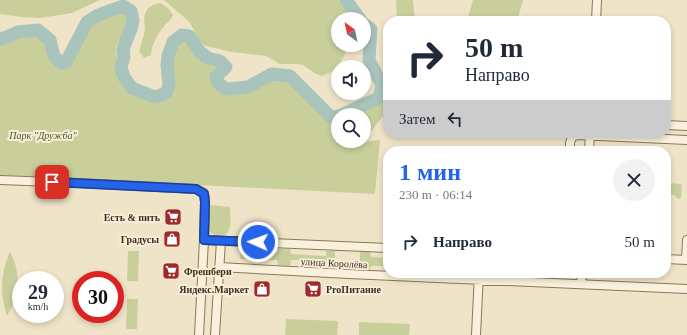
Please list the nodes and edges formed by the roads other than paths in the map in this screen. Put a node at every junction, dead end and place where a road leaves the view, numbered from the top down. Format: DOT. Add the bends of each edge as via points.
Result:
graph roads {
  1 [pos="597,0"];
  2 [pos="596,16"];
  3 [pos="671,126"];
  4 [pos="687,126"];
  5 [pos="655,138"];
  6 [pos="687,140"];
  7 [pos="0,180"];
  8 [pos="204,240"];
  9 [pos="687,240"];
  10 [pos="221,241"];
  11 [pos="383,248"];
  12 [pos="671,259"];
  13 [pos="687,260"];
  14 [pos="219,267"];
  15 [pos="383,275"];
  16 [pos="479,278"];
  17 [pos="504,278"];
  18 [pos="582,278"];
  19 [pos="581,284"];
  20 [pos="687,289"];
  21 [pos="199,335"];
  22 [pos="215,335"];
  23 [pos="476,335"];
  1 -- 2 [label="street"];
  3 -- 4 [label="street"];
  5 -- 6 [label="street"];
  7 -- 8 [label="street" via="196,189 204,194"];
  8 -- 10 [label="street, улица Королёва"];
  8 -- 21 [label="street"];
  9 -- 13 [label="street"];
  10 -- 11 [label="street, улица Королёва"];
  10 -- 14 [label="street"];
  12 -- 13 [label="street"];
  14 -- 15 [label="street, улица Королёва"];
  14 -- 22 [label="street"];
  16 -- 23 [label="street"];
  17 -- 19 [label="street, улица Королёва"];
  18 -- 19 [label="street"];
  19 -- 20 [label="street, улица Королёва"];
}
